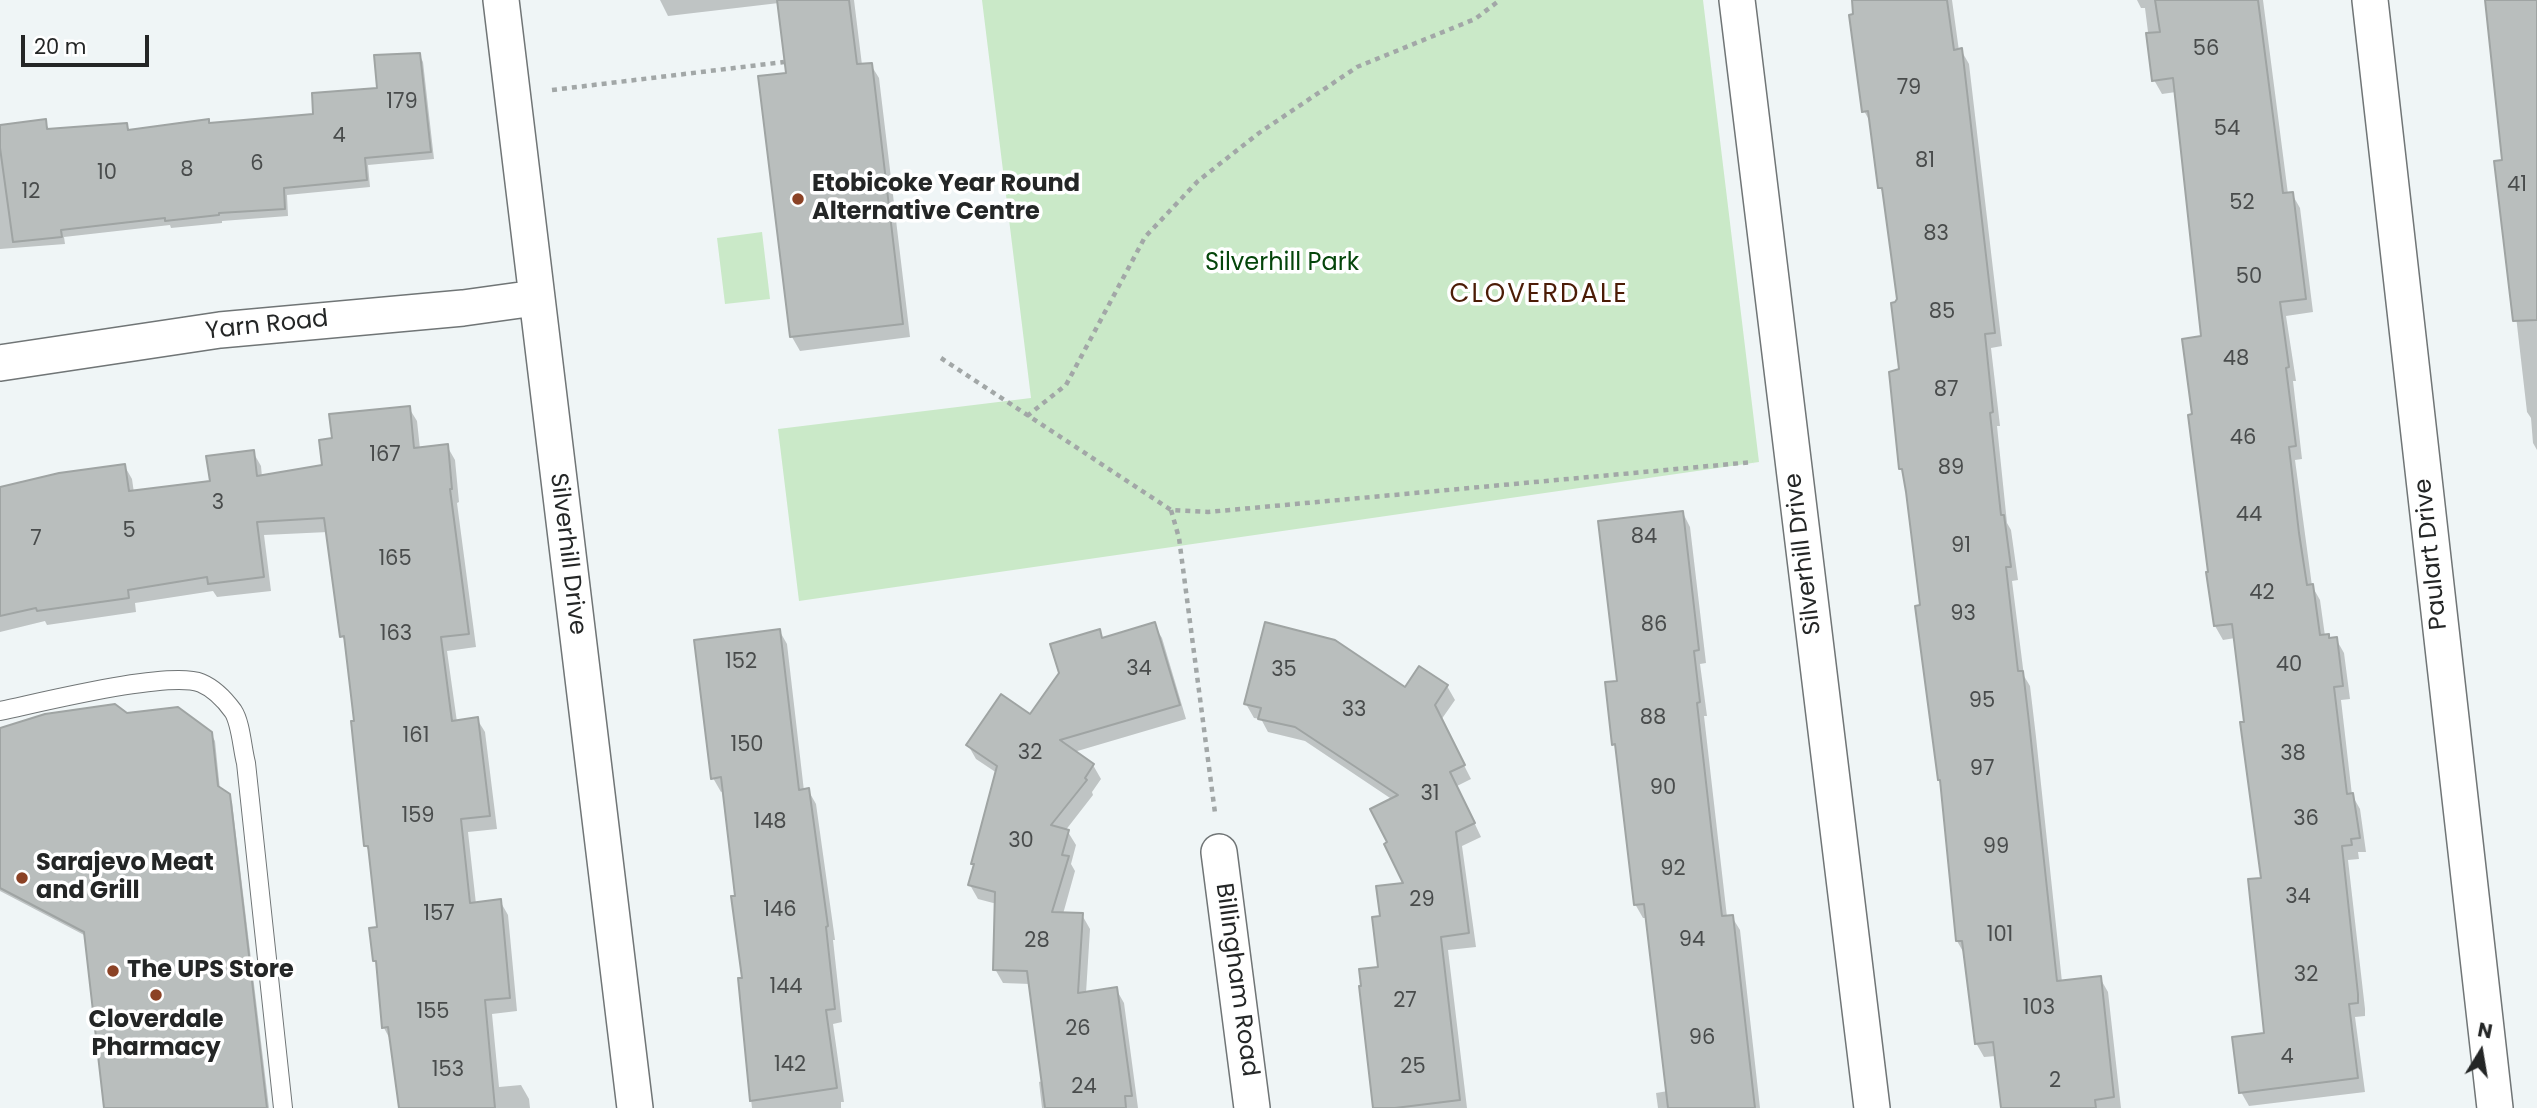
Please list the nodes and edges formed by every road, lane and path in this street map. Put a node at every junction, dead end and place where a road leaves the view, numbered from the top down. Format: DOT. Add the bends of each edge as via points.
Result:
graph roads {
  1 [pos="501,0"];
  2 [pos="1500,0"];
  3 [pos="1737,0"];
  4 [pos="2370,0"];
  5 [pos="784,62"];
  6 [pos="512,94"];
  7 [pos="535,298"];
  8 [pos="941,358"];
  9 [pos="0,363"];
  10 [pos="1027,416"];
  11 [pos="1793,462"];
  12 [pos="1171,510"];
  13 [pos="0,711"];
  14 [pos="1219,852"];
  15 [pos="283,1108"];
  16 [pos="635,1108"];
  17 [pos="1252,1108"];
  18 [pos="1872,1108"];
  19 [pos="2495,1108"];
  1 -- 6 [label="street, Silverhill Drive"];
  2 -- 10 [label="path" via="1475,19 1357,67 1198,181 1145,237 1066,384"];
  3 -- 11 [label="street, Silverhill Drive"];
  4 -- 19 [label="street, Paulart Drive"];
  5 -- 6 [label="path"];
  6 -- 7 [label="street, Silverhill Drive"];
  7 -- 9 [label="street, Yarn Road" via="220,330"];
  7 -- 16 [label="street, Silverhill Drive"];
  8 -- 10 [label="path"];
  10 -- 12 [label="path"];
  11 -- 12 [label="path" via="1735,462 1208,512"];
  11 -- 18 [label="street, Silverhill Drive"];
  12 -- 14 [label="path" via="1180,538"];
  13 -- 15 [label="lane" via="130,684 183,680 200,682 235,714 246,763"];
  14 -- 17 [label="street, Billingham Road"];
}
